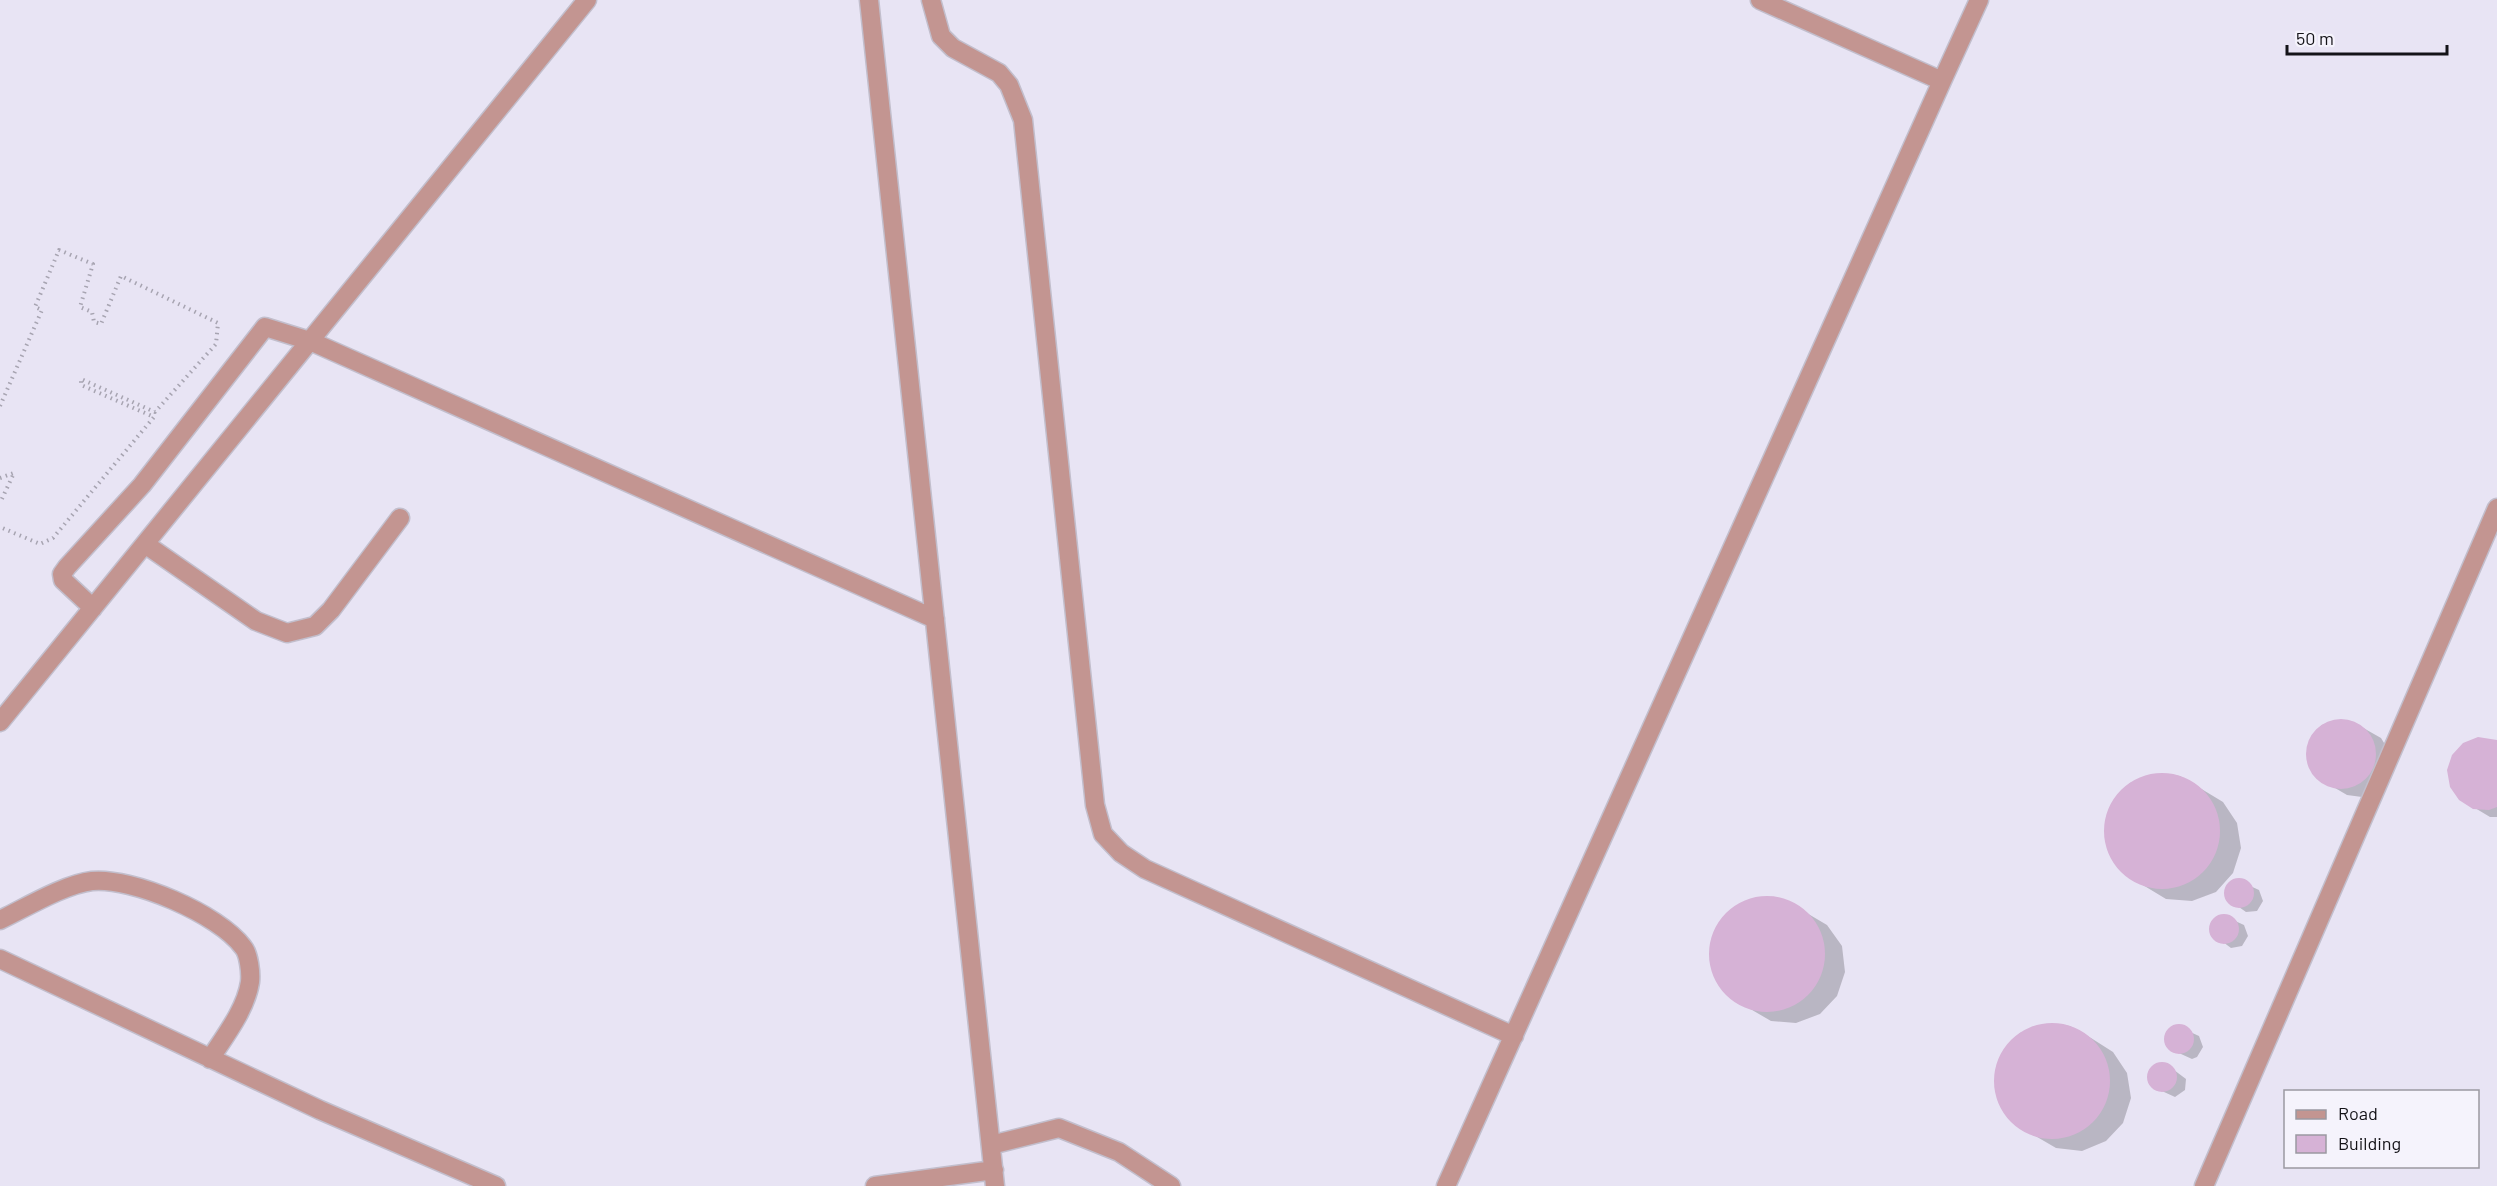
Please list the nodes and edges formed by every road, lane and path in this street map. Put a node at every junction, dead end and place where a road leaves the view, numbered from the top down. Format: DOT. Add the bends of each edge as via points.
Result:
graph roads {
  1 [pos="587,0"];
  2 [pos="869,0"];
  3 [pos="931,0"];
  4 [pos="1760,0"];
  5 [pos="1979,0"];
  6 [pos="1942,81"];
  7 [pos="310,341"];
  8 [pos="0,406"];
  9 [pos="0,478"];
  10 [pos="0,503"];
  11 [pos="2497,508"];
  12 [pos="400,518"];
  13 [pos="0,527"];
  14 [pos="145,544"];
  15 [pos="93,608"];
  16 [pos="935,620"];
  17 [pos="0,722"];
  18 [pos="0,920"];
  19 [pos="0,959"];
  20 [pos="1514,1036"];
  21 [pos="210,1059"];
  22 [pos="991,1145"];
  23 [pos="995,1178"];
  24 [pos="496,1186"];
  25 [pos="875,1186"];
  26 [pos="1171,1186"];
  27 [pos="1446,1186"];
  28 [pos="2204,1186"];
  1 -- 7 [label="lane"];
  2 -- 16 [label="lane"];
  3 -- 20 [label="lane" via="940,36 953,48 999,73 1009,85 1023,120 1095,805 1103,834 1121,853 1145,869"];
  4 -- 6 [label="lane"];
  5 -- 6 [label="lane"];
  6 -- 20 [label="lane"];
  7 -- 14 [label="lane"];
  7 -- 15 [label="lane" via="265,327 142,485 62,574 63,580"];
  7 -- 16 [label="lane"];
  8 -- 13 [label="path" via="42,310 35,308 59,250 93,264 80,307 92,312 93,322 101,324 121,276 218,323 216,344 155,412 81,379 81,386 154,417 53,538 40,544"];
  9 -- 10 [label="path" via="14,473"];
  11 -- 28 [label="lane"];
  12 -- 14 [label="lane" via="331,610 315,626 287,633 256,621"];
  14 -- 15 [label="lane"];
  15 -- 17 [label="lane"];
  16 -- 22 [label="lane"];
  18 -- 21 [label="lane" via="92,881 125,884 178,903 227,931 244,948 250,983 234,1022"];
  19 -- 21 [label="lane"];
  20 -- 27 [label="lane"];
  21 -- 24 [label="lane"];
  22 -- 23 [label="lane"];
  22 -- 26 [label="lane" via="1059,1128 1119,1152"];
  23 -- 25 [label="lane"];
}
